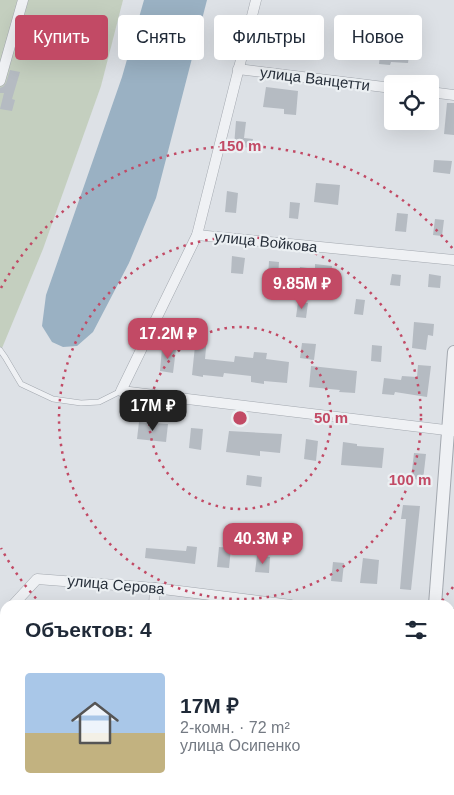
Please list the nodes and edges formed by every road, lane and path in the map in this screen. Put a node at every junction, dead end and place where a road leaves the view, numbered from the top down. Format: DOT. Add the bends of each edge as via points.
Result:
graph roads {
  1 [pos="23,0"];
  2 [pos="256,0"];
  3 [pos="238,69"];
  4 [pos="0,81"];
  5 [pos="384,87"];
  6 [pos="439,93"];
  7 [pos="454,95"];
  8 [pos="197,235"];
  9 [pos="454,260"];
  10 [pos="0,350"];
  11 [pos="454,352"];
  12 [pos="121,391"];
  13 [pos="451,431"];
  14 [pos="155,588"];
  15 [pos="18,600"];
  16 [pos="154,600"];
  17 [pos="250,600"];
  18 [pos="434,600"];
  1 -- 4 [label="street"];
  2 -- 3 [label="street"];
  3 -- 5 [label="street, улица Ванцетти"];
  3 -- 8 [label="street"];
  6 -- 7 [label="street"];
  8 -- 9 [label="street, улица Войкова"];
  8 -- 12 [label="street"];
  10 -- 12 [label="lane" via="21,384 53,399 99,402"];
  11 -- 13 [label="street"];
  12 -- 13 [label="street"];
  13 -- 18 [label="street"];
  14 -- 15 [label="street, улица Серова" via="37,579"];
  14 -- 16 [label="street"];
  14 -- 17 [label="street, улица Серова"];
}
